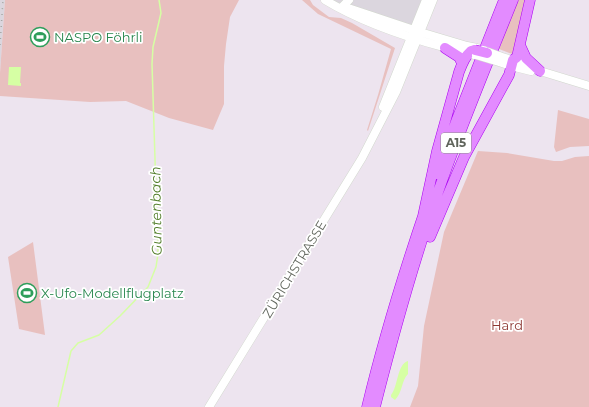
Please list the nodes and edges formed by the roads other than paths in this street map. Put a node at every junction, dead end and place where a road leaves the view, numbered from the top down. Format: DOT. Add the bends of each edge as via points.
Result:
graph roads {
  1 [pos="325,0"];
  2 [pos="349,0"];
  3 [pos="352,0"];
  4 [pos="426,0"];
  5 [pos="433,0"];
  6 [pos="504,0"];
  7 [pos="513,0"];
  8 [pos="530,0"];
  9 [pos="340,8"];
  10 [pos="356,11"];
  11 [pos="415,35"];
  12 [pos="520,45"];
  13 [pos="445,48"];
  14 [pos="474,52"];
  15 [pos="487,53"];
  16 [pos="499,59"];
  17 [pos="462,63"];
  18 [pos="512,63"];
  19 [pos="540,71"];
  20 [pos="589,86"];
  21 [pos="422,220"];
  22 [pos="407,290"];
  23 [pos="209,407"];
  24 [pos="367,407"];
  25 [pos="375,407"];
  1 -- 9 [label="main road"];
  2 -- 9 [label="main road"];
  3 -- 10 [label="main road"];
  4 -- 11 [label="main road"];
  5 -- 11 [label="main road"];
  6 -- 21 [label="highway, A15" via="455,125"];
  7 -- 22 [label="highway, A15" via="452,153"];
  8 -- 12 [label="highway"];
  9 -- 10 [label="main road"];
  9 -- 11 [label="main road" via="363,20"];
  10 -- 11 [label="main road"];
  11 -- 13 [label="main road"];
  11 -- 14 [label="main road" via="467,46"];
  11 -- 23 [label="main road, ZÜRICHSTRASSE" via="396,92 362,158"];
  12 -- 18 [label="highway" via="517,57"];
  12 -- 19 [label="highway" via="526,58"];
  13 -- 14 [label="main road"];
  13 -- 17 [label="highway" via="459,56"];
  14 -- 15 [label="highway, bridge"];
  14 -- 16 [label="main road, bridge"];
  14 -- 17 [label="highway"];
  15 -- 16 [label="main road, bridge"];
  16 -- 18 [label="main road"];
  17 -- 21 [label="highway"];
  18 -- 19 [label="main road" via="529,71"];
  18 -- 22 [label="highway" via="509,75 478,129 451,185"];
  19 -- 20 [label="main road"];
  21 -- 24 [label="highway, A15" via="389,320"];
  22 -- 25 [label="highway, A15"];
}
